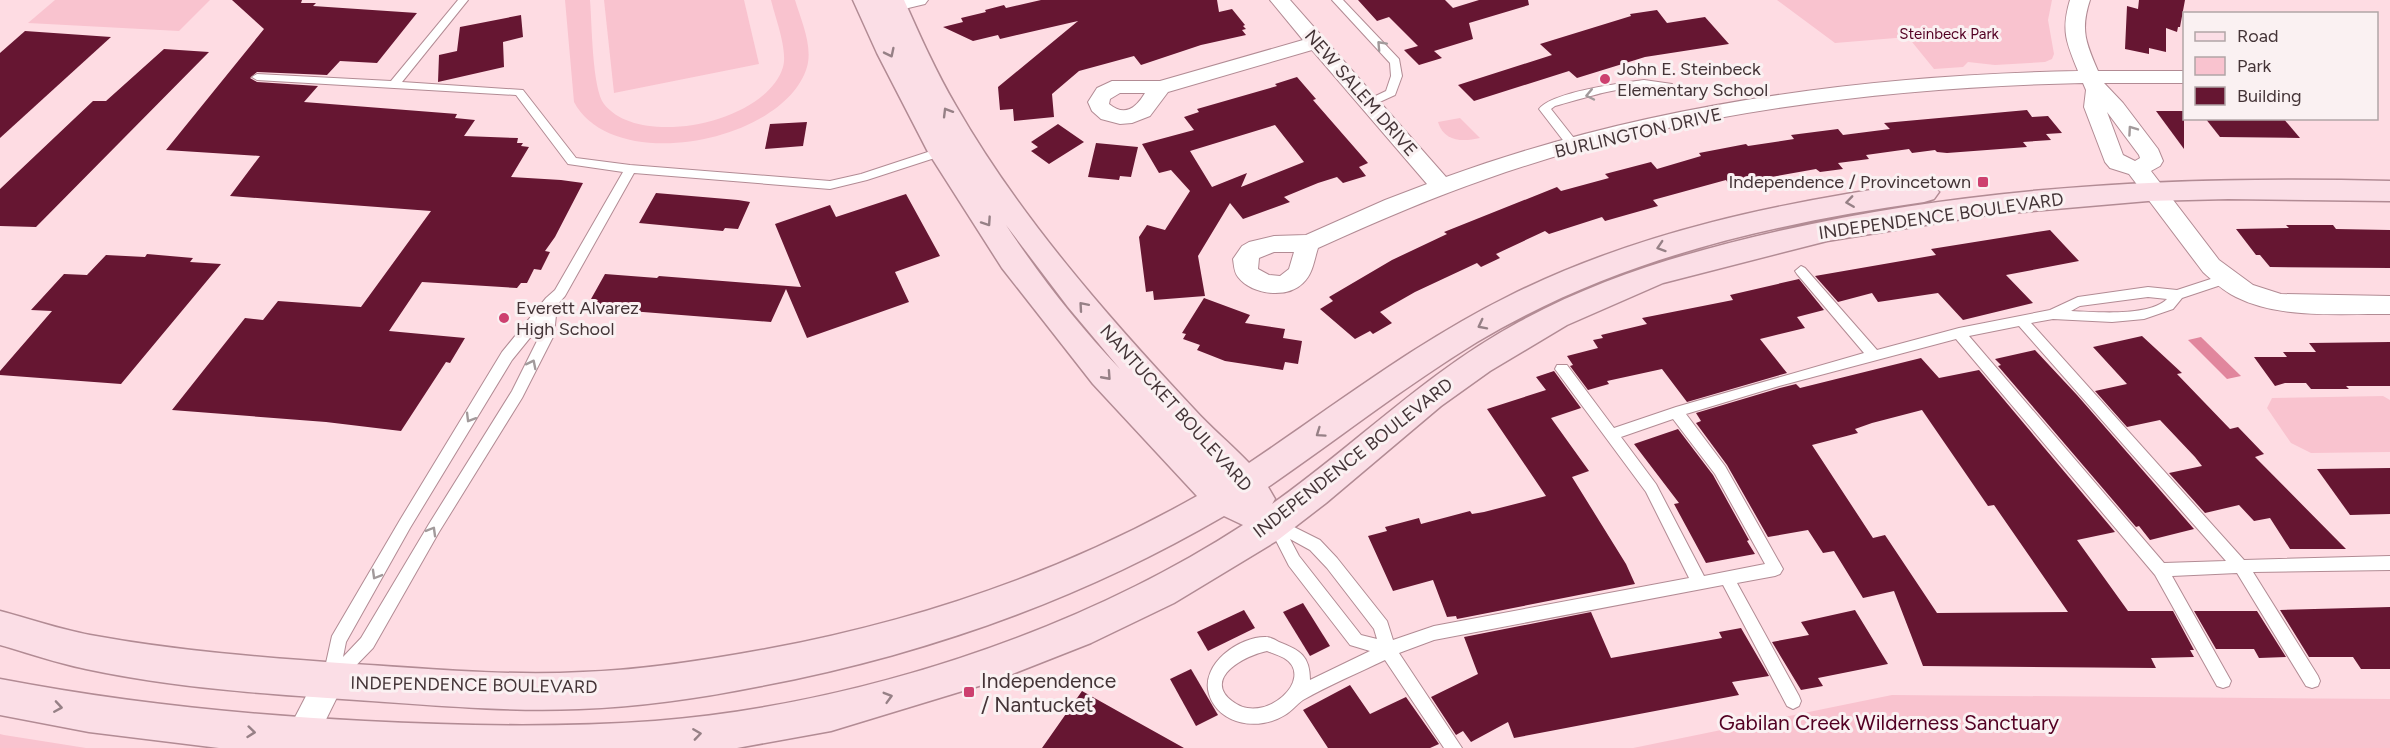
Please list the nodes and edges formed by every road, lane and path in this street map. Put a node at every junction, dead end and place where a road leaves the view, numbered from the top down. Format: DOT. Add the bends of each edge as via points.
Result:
graph roads {
  1 [pos="462,0"];
  2 [pos="1282,0"];
  3 [pos="1337,0"];
  4 [pos="2080,0"];
  5 [pos="888,3"];
  6 [pos="1317,42"];
  7 [pos="257,77"];
  8 [pos="2183,77"];
  9 [pos="2093,84"];
  10 [pos="394,85"];
  11 [pos="1668,86"];
  12 [pos="1161,87"];
  13 [pos="1369,103"];
  14 [pos="1574,145"];
  15 [pos="954,148"];
  16 [pos="630,169"];
  17 [pos="2390,173"];
  18 [pos="2144,178"];
  19 [pos="1441,186"];
  20 [pos="2390,191"];
  21 [pos="1310,243"];
  22 [pos="1800,271"];
  23 [pos="2226,279"];
  24 [pos="2177,295"];
  25 [pos="551,301"];
  26 [pos="2390,305"];
  27 [pos="2053,314"];
  28 [pos="2021,320"];
  29 [pos="1959,333"];
  30 [pos="1874,356"];
  31 [pos="1562,369"];
  32 [pos="1676,412"];
  33 [pos="1612,435"];
  34 [pos="1234,490"];
  35 [pos="1274,523"];
  36 [pos="2390,563"];
  37 [pos="2241,567"];
  38 [pos="2160,570"];
  39 [pos="1727,579"];
  40 [pos="1700,584"];
  41 [pos="0,628"];
  42 [pos="1388,650"];
  43 [pos="330,681"];
  44 [pos="2223,681"];
  45 [pos="2312,681"];
  46 [pos="1299,694"];
  47 [pos="0,697"];
  48 [pos="1793,701"];
  49 [pos="298,743"];
  50 [pos="1454,748"];
  1 -- 10 [label="lane"];
  2 -- 6 [label="street, NEW SALEM DRIVE"];
  13 -- 3 [label="lane, one-way" via="1391,93 1397,65"];
  4 -- 9 [label="street" via="2074,19 2075,40"];
  5 -- 15 [label="street, NANTUCKET BOULEVARD" via="917,109"];
  6 -- 12 [label="street"];
  6 -- 13 [label="street, NEW SALEM DRIVE"];
  7 -- 10 [label="lane"];
  8 -- 9 [label="street, BURLINGTON DRIVE"];
  9 -- 14 [label="street, BURLINGTON DRIVE" via="1975,82 1833,96 1695,118"];
  9 -- 18 [label="street" via="2096,107 2113,157"];
  18 -- 9 [label="street, one-way" via="2152,161 2150,154"];
  10 -- 16 [label="lane" via="519,92 572,161"];
  11 -- 14 [label="lane, one-way" via="1642,84 1551,103 1545,109"];
  13 -- 19 [label="street, NEW SALEM DRIVE"];
  14 -- 19 [label="street, BURLINGTON DRIVE"];
  15 -- 16 [label="lane" via="830,185"];
  15 -- 34 [label="street, NANTUCKET BOULEVARD" via="1013,260 1068,331 1105,375"];
  16 -- 25 [label="lane" via="560,293"];
  17 -- 18 [label="street, INDEPENDENCE BOULEVARD"];
  18 -- 20 [label="street, INDEPENDENCE BOULEVARD"];
  18 -- 23 [label="street" via="2211,266"];
  18 -- 34 [label="street, INDEPENDENCE BOULEVARD, one-way" via="2011,182 1846,202 1700,235 1631,257 1557,287 1471,330"];
  18 -- 35 [label="street, INDEPENDENCE BOULEVARD" via="2015,202 1870,222 1784,240 1644,279 1540,324 1490,354 1430,397"];
  19 -- 21 [label="street, BURLINGTON DRIVE"];
  22 -- 30 [label="lane"];
  23 -- 24 [label="lane"];
  23 -- 26 [label="street" via="2253,295 2280,303"];
  24 -- 27 [label="lane" via="2148,292 2103,297 2078,302"];
  24 -- 27 [label="lane" via="2166,307 2133,314 2086,318"];
  25 -- 43 [label="lane, one-way" via="507,356 405,524 338,641"];
  43 -- 25 [label="lane, one-way" via="367,643 517,394 547,335"];
  27 -- 28 [label="lane"];
  28 -- 29 [label="lane"];
  28 -- 37 [label="lane"];
  29 -- 30 [label="lane"];
  29 -- 38 [label="lane"];
  30 -- 32 [label="lane"];
  31 -- 33 [label="lane"];
  32 -- 33 [label="lane"];
  32 -- 39 [label="lane" via="1720,470 1775,569"];
  33 -- 40 [label="lane" via="1651,488"];
  34 -- 35 [label="street, NANTUCKET BOULEVARD"];
  34 -- 43 [label="street, INDEPENDENCE BOULEVARD" via="1108,561 1022,598 907,637 814,659 696,680 581,691"];
  35 -- 42 [label="lane" via="1315,545 1332,563 1381,626"];
  35 -- 42 [label="lane" via="1294,561 1356,640"];
  49 -- 35 [label="street, INDEPENDENCE BOULEVARD, one-way" via="559,746 651,740 836,711 995,663 1095,623 1214,561"];
  36 -- 37 [label="lane"];
  37 -- 38 [label="lane"];
  37 -- 45 [label="lane"];
  38 -- 44 [label="lane"];
  39 -- 40 [label="lane"];
  39 -- 48 [label="lane"];
  40 -- 42 [label="lane" via="1434,633"];
  41 -- 43 [label="street, INDEPENDENCE BOULEVARD" via="84,651 227,673"];
  42 -- 46 [label="lane"];
  42 -- 50 [label="lane"];
  43 -- 49 [label="street"];
  46 -- 46 [label="lane" via="1303,683 1298,661 1290,652 1267,644 1255,645 1230,657 1215,682 1220,701 1246,717 1266,716 1291,703"];
  47 -- 49 [label="street, INDEPENDENCE BOULEVARD, one-way"];
}
